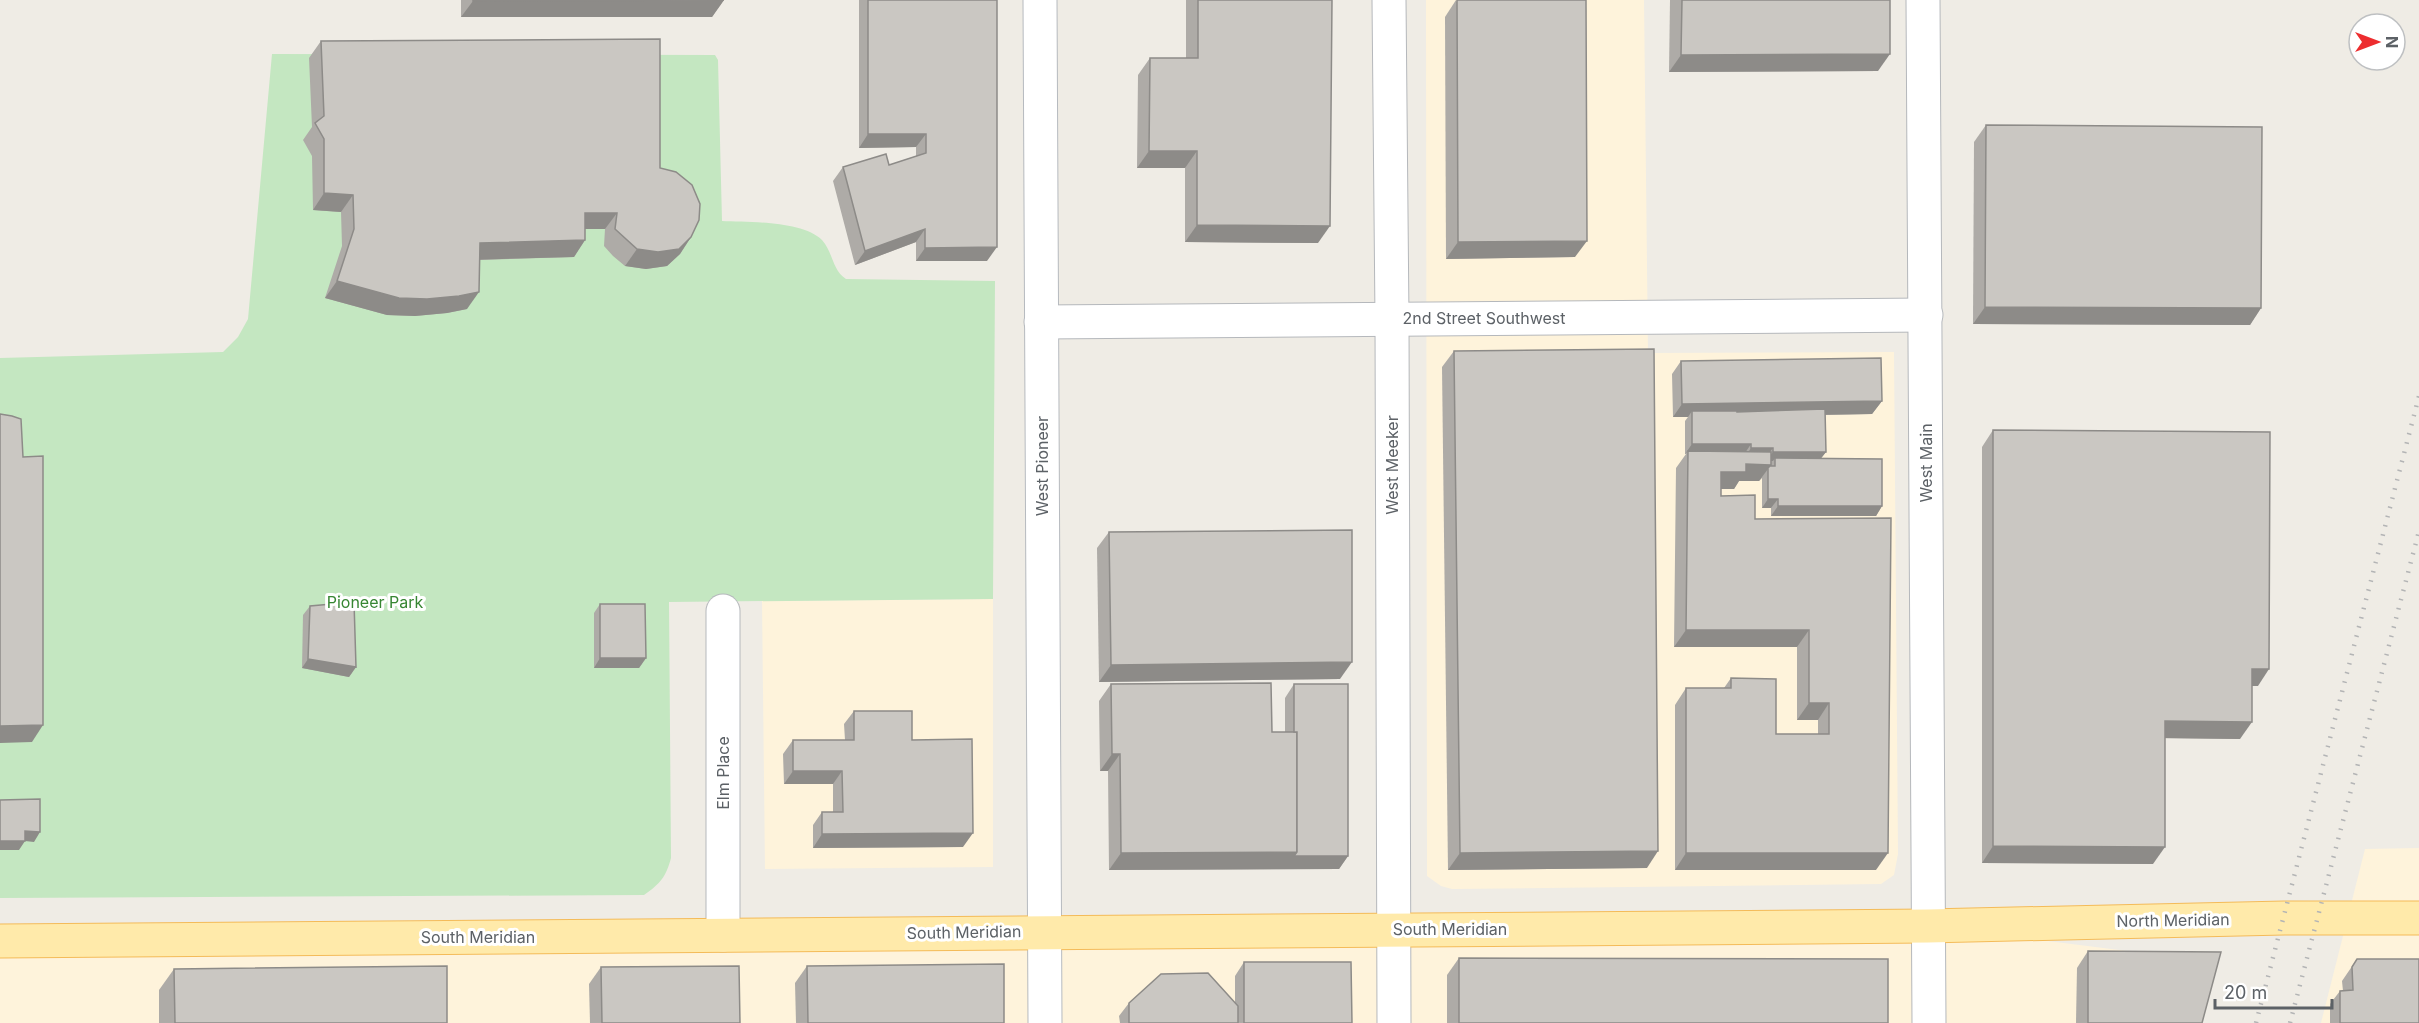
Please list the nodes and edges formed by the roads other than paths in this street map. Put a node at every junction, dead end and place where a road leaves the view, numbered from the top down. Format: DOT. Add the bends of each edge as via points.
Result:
graph roads {
  1 [pos="1041,0"];
  2 [pos="1389,0"];
  3 [pos="1923,0"];
  4 [pos="1926,315"];
  5 [pos="1392,319"];
  6 [pos="1041,322"];
  7 [pos="723,611"];
  8 [pos="2419,918"];
  9 [pos="1928,926"];
  10 [pos="1393,930"];
  11 [pos="1044,931"];
  12 [pos="723,935"];
  13 [pos="0,941"];
  14 [pos="1045,1023"];
  15 [pos="1394,1023"];
  16 [pos="1929,1023"];
  1 -- 6 [label="street, West Pioneer"];
  2 -- 5 [label="street, West Meeker"];
  3 -- 4 [label="street, West Main"];
  4 -- 5 [label="street, 2nd Street Southwest"];
  4 -- 9 [label="street, West Main"];
  5 -- 6 [label="street, 2nd Street Southwest"];
  5 -- 10 [label="street, West Meeker"];
  6 -- 11 [label="street, West Pioneer"];
  7 -- 12 [label="street, Elm Place"];
  8 -- 9 [label="main road, North Meridian"];
  9 -- 10 [label="main road, South Meridian"];
  9 -- 16 [label="street, West Main"];
  10 -- 11 [label="main road, South Meridian"];
  10 -- 15 [label="street, West Meeker"];
  11 -- 12 [label="main road, South Meridian"];
  11 -- 14 [label="street, West Pioneer"];
  12 -- 13 [label="main road, South Meridian"];
}
